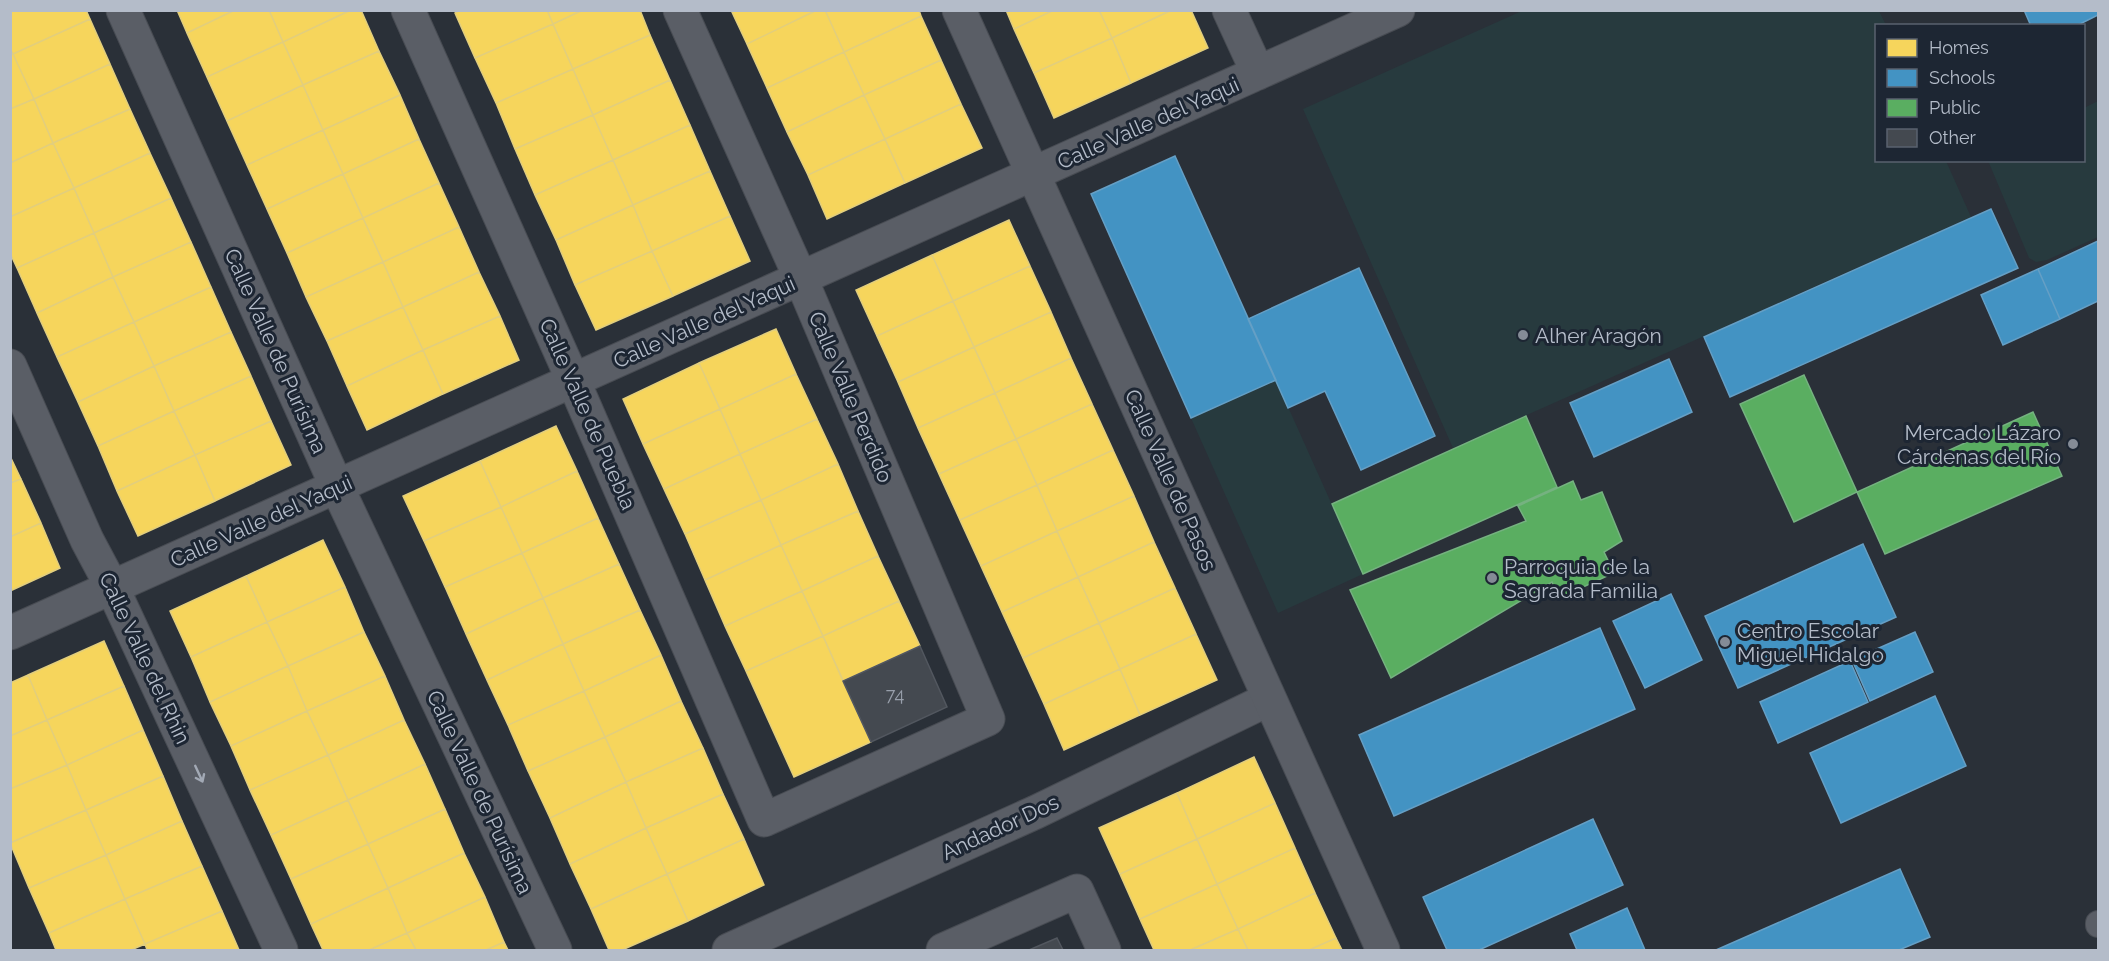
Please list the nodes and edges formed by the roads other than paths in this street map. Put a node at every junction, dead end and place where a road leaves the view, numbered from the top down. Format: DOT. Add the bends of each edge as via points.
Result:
graph roads {
  1 [pos="123,10"];
  2 [pos="408,10"];
  3 [pos="680,10"];
  4 [pos="959,10"];
  5 [pos="1229,10"];
  6 [pos="1398,10"];
  7 [pos="1258,73"];
  8 [pos="1033,174"];
  9 [pos="801,279"];
  10 [pos="10,366"];
  11 [pos="573,380"];
  12 [pos="337,487"];
  13 [pos="112,587"];
  14 [pos="10,633"];
  15 [pos="1269,699"];
  16 [pos="764,820"];
  17 [pos="281,951"];
  18 [pos="555,951"];
  19 [pos="729,951"];
  20 [pos="943,951"];
  21 [pos="1104,951"];
  22 [pos="1383,951"];
  1 -- 12 [label="street, Calle Valle de Purísima"];
  2 -- 11 [label="street, Calle Valle de Puebla"];
  3 -- 9 [label="street, Calle Valle Perdido"];
  4 -- 8 [label="street, Calle Valle de Pasos"];
  5 -- 7 [label="street"];
  6 -- 7 [label="street, Calle Valle del Yaqui"];
  7 -- 8 [label="street, Calle Valle del Yaqui"];
  8 -- 9 [label="street, Calle Valle del Yaqui"];
  8 -- 15 [label="street, Calle Valle de Pasos"];
  9 -- 11 [label="street, Calle Valle del Yaqui"];
  9 -- 16 [label="street, Calle Valle Perdido" via="988,719"];
  10 -- 13 [label="street, Calle Valle del Rhin" via="87,540"];
  11 -- 12 [label="street, Calle Valle del Yaqui"];
  11 -- 16 [label="street, Calle Valle de Puebla"];
  12 -- 13 [label="street, Calle Valle del Yaqui"];
  12 -- 18 [label="street, Calle Valle de Purísima"];
  13 -- 14 [label="street, Calle Valle del Yaqui"];
  13 -- 17 [label="street, Calle Valle del Rhin, one-way"];
  15 -- 19 [label="street, Andador Dos" via="1036,812"];
  15 -- 22 [label="street, Calle Valle de Pasos"];
  20 -- 21 [label="street" via="1077,891"];
}
